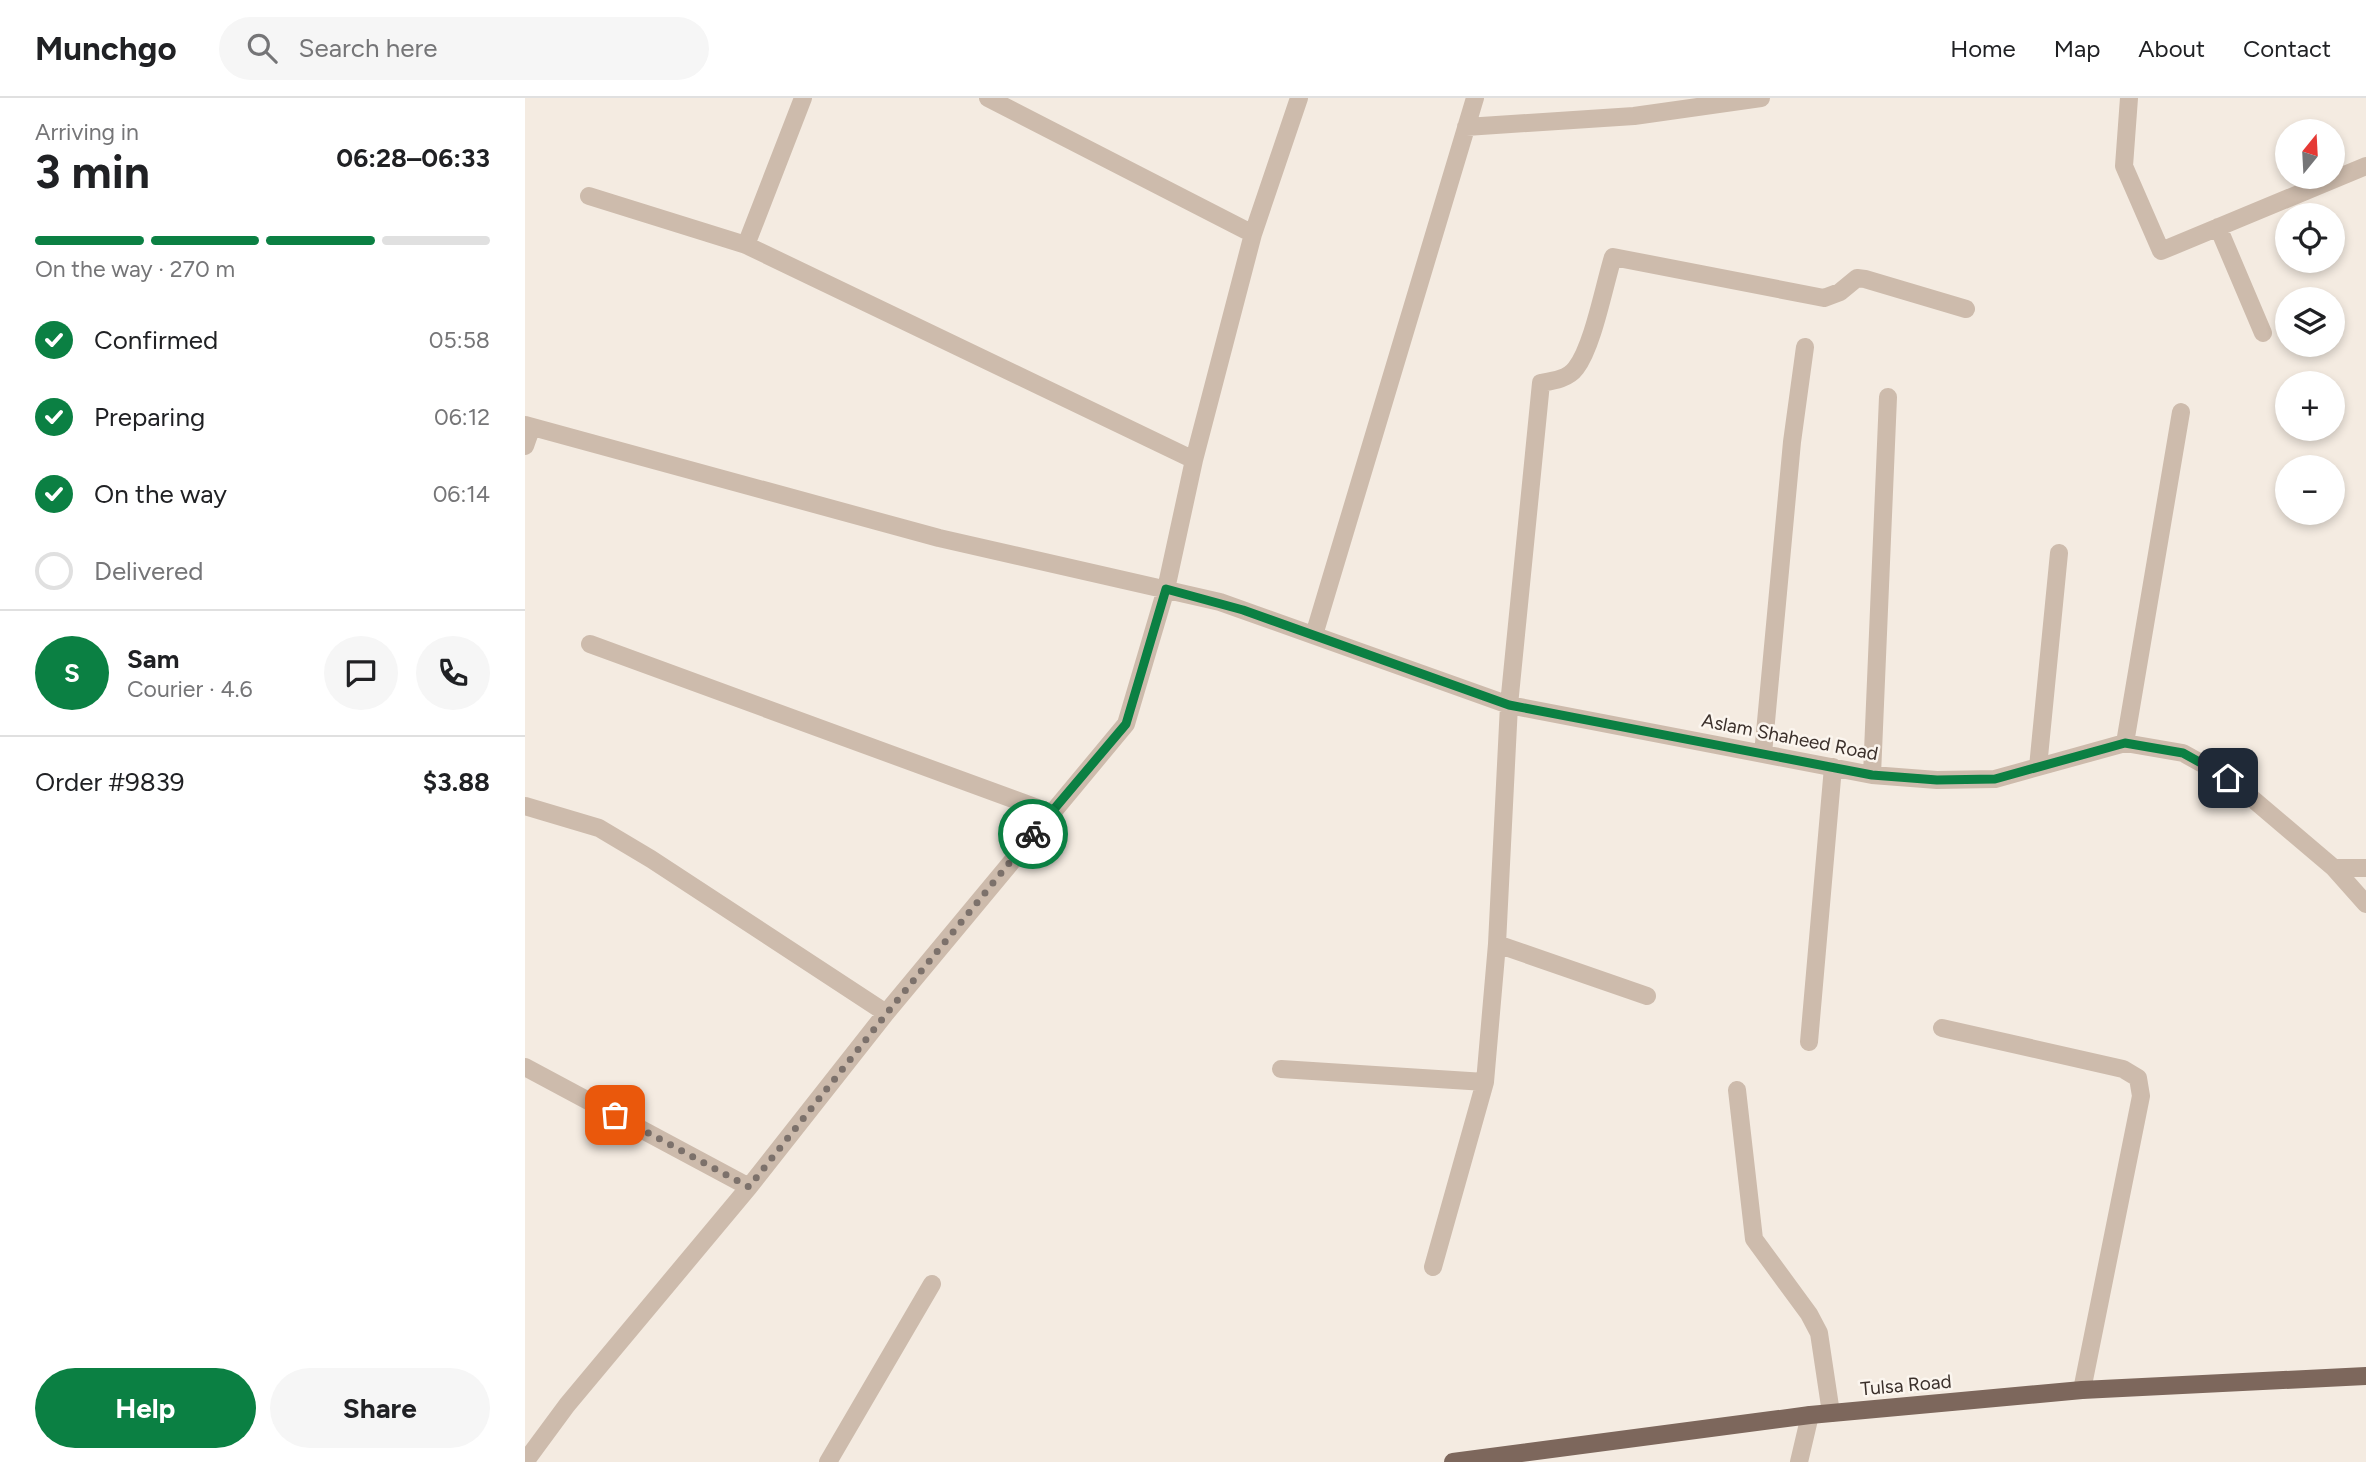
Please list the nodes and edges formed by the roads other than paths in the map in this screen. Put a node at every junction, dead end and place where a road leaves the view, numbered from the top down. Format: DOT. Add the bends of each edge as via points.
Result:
graph roads {
  1 [pos="803,98"];
  2 [pos="988,98"];
  3 [pos="1299,98"];
  4 [pos="1475,98"];
  5 [pos="1761,98"];
  6 [pos="2129,98"];
  7 [pos="1466,127"];
  8 [pos="2366,166"];
  9 [pos="589,196"];
  10 [pos="2218,226"];
  11 [pos="1254,234"];
  12 [pos="745,245"];
  13 [pos="1966,309"];
  14 [pos="2263,333"];
  15 [pos="1805,347"];
  16 [pos="1888,397"];
  17 [pos="2181,412"];
  18 [pos="528,427"];
  19 [pos="525,446"];
  20 [pos="1194,460"];
  21 [pos="2059,553"];
  22 [pos="1166,589"];
  23 [pos="1314,635"];
  24 [pos="590,644"];
  25 [pos="1509,705"];
  26 [pos="2125,743"];
  27 [pos="1763,754"];
  28 [pos="1833,767"];
  29 [pos="2038,767"];
  30 [pos="1872,775"];
  31 [pos="525,806"];
  32 [pos="1051,813"];
  33 [pos="2334,868"];
  34 [pos="2366,868"];
  35 [pos="2366,904"];
  36 [pos="1497,944"];
  37 [pos="1647,996"];
  38 [pos="887,1013"];
  39 [pos="1941,1028"];
  40 [pos="1809,1042"];
  41 [pos="525,1067"];
  42 [pos="1281,1069"];
  43 [pos="1485,1082"];
  44 [pos="1737,1090"];
  45 [pos="749,1187"];
  46 [pos="1433,1267"];
  47 [pos="932,1284"];
  48 [pos="2366,1376"];
  49 [pos="2082,1390"];
  50 [pos="1831,1413"];
  51 [pos="1810,1415"];
  52 [pos="525,1462"];
  53 [pos="828,1462"];
  54 [pos="1453,1462"];
  55 [pos="1799,1462"];
  1 -- 12 [label="street"];
  2 -- 11 [label="street"];
  3 -- 11 [label="street"];
  4 -- 7 [label="street"];
  5 -- 7 [label="street" via="1633,116"];
  6 -- 10 [label="street" via="2124,166 2161,251"];
  7 -- 23 [label="street"];
  8 -- 10 [label="street"];
  9 -- 12 [label="street"];
  10 -- 14 [label="street"];
  11 -- 20 [label="street"];
  12 -- 20 [label="street"];
  13 -- 25 [label="street" via="1865,279 1857,278 1824,298 1613,257 1575,370 1541,383"];
  15 -- 27 [label="street"];
  16 -- 30 [label="street"];
  17 -- 26 [label="street"];
  18 -- 19 [label="street"];
  18 -- 22 [label="street, Aslam Shaheed Road" via="939,538"];
  20 -- 22 [label="street"];
  21 -- 29 [label="street"];
  22 -- 23 [label="street, Aslam Shaheed Road" via="1220,602"];
  22 -- 32 [label="street" via="1126,724"];
  23 -- 25 [label="street, Aslam Shaheed Road"];
  24 -- 32 [label="street"];
  25 -- 27 [label="street, Aslam Shaheed Road"];
  25 -- 36 [label="street"];
  26 -- 29 [label="street, Aslam Shaheed Road"];
  26 -- 33 [label="street, Aslam Shaheed Road" via="2183,753 2228,778"];
  27 -- 28 [label="street, Aslam Shaheed Road"];
  28 -- 30 [label="street, Aslam Shaheed Road"];
  28 -- 40 [label="street"];
  29 -- 30 [label="street, Aslam Shaheed Road" via="1995,779"];
  31 -- 38 [label="street" via="609,834"];
  32 -- 38 [label="street"];
  33 -- 34 [label="street"];
  33 -- 35 [label="street, Aslam Shaheed Road"];
  36 -- 37 [label="street"];
  36 -- 43 [label="street"];
  38 -- 45 [label="street"];
  39 -- 49 [label="street" via="2123,1069 2138,1078 2141,1096"];
  41 -- 45 [label="street"];
  42 -- 43 [label="street"];
  43 -- 46 [label="street"];
  44 -- 50 [label="street" via="1754,1239 1819,1333"];
  45 -- 52 [label="street"];
  47 -- 53 [label="street"];
  48 -- 49 [label="main road, Tulsa Road"];
  49 -- 50 [label="main road, Tulsa Road"];
  50 -- 51 [label="main road, Tulsa Road"];
  51 -- 54 [label="main road, Tulsa Road"];
  51 -- 55 [label="street"];
}
